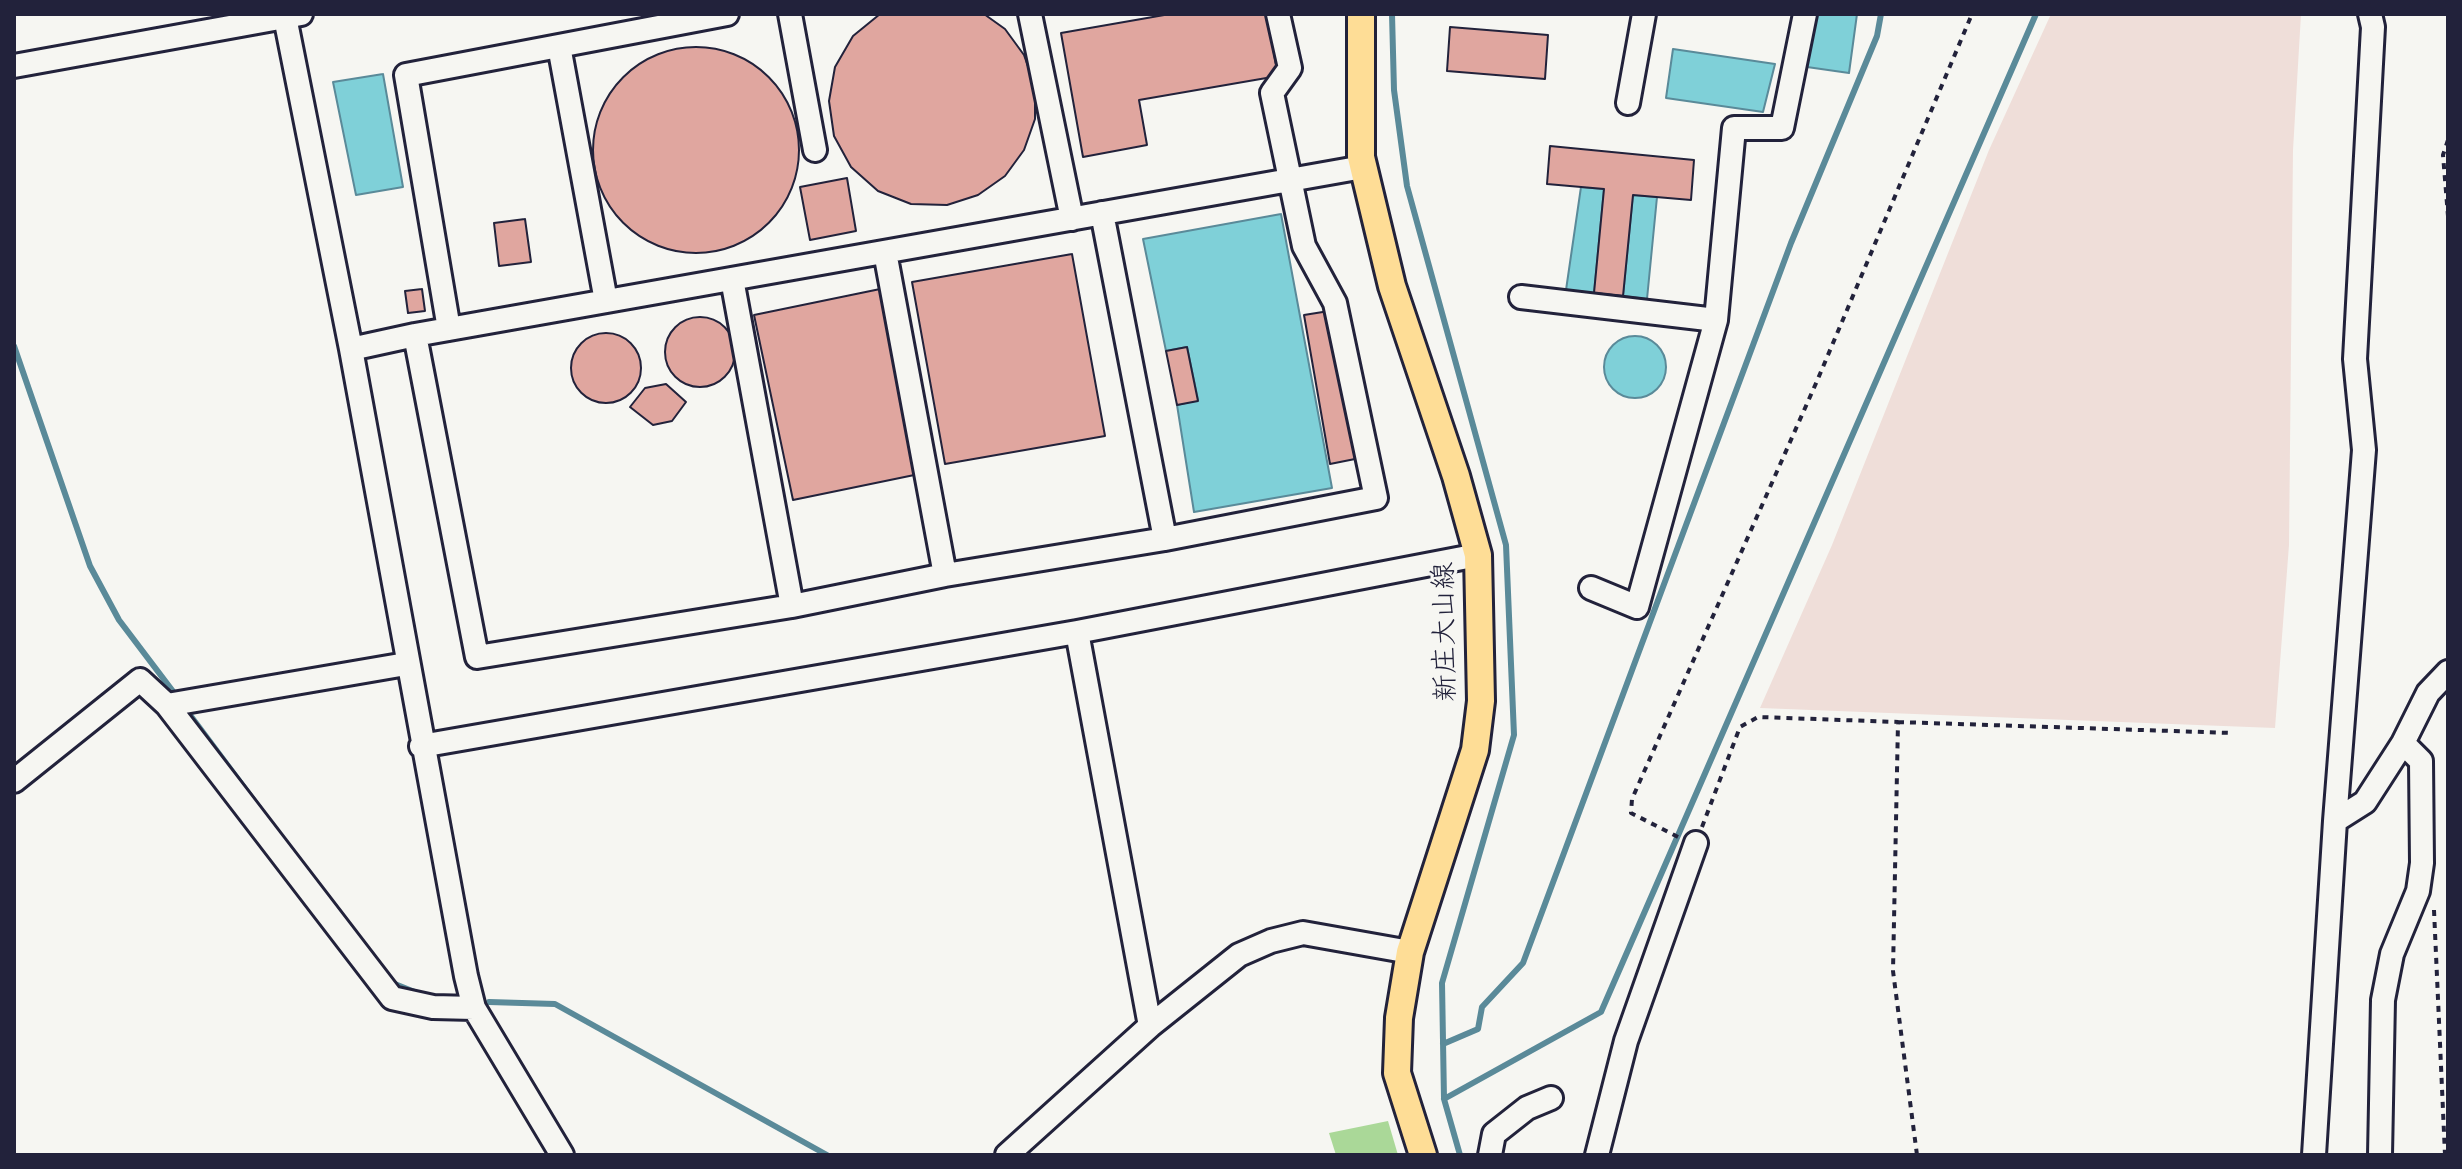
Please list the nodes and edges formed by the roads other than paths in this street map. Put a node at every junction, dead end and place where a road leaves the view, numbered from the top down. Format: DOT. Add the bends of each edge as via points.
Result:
graph roads {
  1 [pos="727,14"];
  2 [pos="790,14"];
  3 [pos="1030,14"];
  4 [pos="1278,14"];
  5 [pos="1361,14"];
  6 [pos="1644,14"];
  7 [pos="1805,14"];
  8 [pos="2370,14"];
  9 [pos="290,15"];
  10 [pos="559,46"];
  11 [pos="14,66"];
  12 [pos="1628,103"];
  13 [pos="815,150"];
  14 [pos="1363,167"];
  15 [pos="1291,180"];
  16 [pos="1102,213"];
  17 [pos="1072,219"];
  18 [pos="885,252"];
  19 [pos="732,279"];
  20 [pos="1521,297"];
  21 [pos="606,301"];
  22 [pos="1716,320"];
  23 [pos="449,329"];
  24 [pos="415,335"];
  25 [pos="351,349"];
  26 [pos="1165,539"];
  27 [pos="1478,555"];
  28 [pos="945,575"];
  29 [pos="1591,588"];
  30 [pos="792,606"];
  31 [pos="1077,632"];
  32 [pos="406,664"];
  33 [pos="2448,672"];
  34 [pos="169,704"];
  35 [pos="2403,743"];
  36 [pos="421,746"];
  37 [pos="14,781"];
  38 [pos="2335,821"];
  39 [pos="1696,843"];
  40 [pos="1410,952"];
  41 [pos="474,1008"];
  42 [pos="1150,1026"];
  43 [pos="1551,1098"];
  44 [pos="562,1155"];
  45 [pos="1007,1155"];
  46 [pos="1423,1155"];
  47 [pos="1490,1155"];
  48 [pos="1597,1155"];
  49 [pos="2314,1155"];
  50 [pos="2380,1155"];
  1 -- 10 [label="street"];
  2 -- 13 [label="street"];
  3 -- 17 [label="street"];
  4 -- 15 [label="street" via="1290,68 1272,93"];
  5 -- 14 [label="main road, 新庄大山線"];
  6 -- 12 [label="street"];
  7 -- 22 [label="street" via="1782,128 1734,128"];
  8 -- 38 [label="street" via="2355,359 2364,450"];
  9 -- 11 [label="street"];
  9 -- 25 [label="street"];
  10 -- 21 [label="street"];
  10 -- 23 [label="street" via="406,75"];
  14 -- 15 [label="street"];
  14 -- 27 [label="main road, 新庄大山線" via="1392,286"];
  15 -- 16 [label="street"];
  15 -- 26 [label="street" via="1304,246 1335,303 1376,498"];
  16 -- 17 [label="street"];
  16 -- 26 [label="street"];
  17 -- 18 [label="street"];
  18 -- 19 [label="street"];
  18 -- 28 [label="street"];
  19 -- 21 [label="street"];
  19 -- 30 [label="street"];
  20 -- 22 [label="street"];
  21 -- 23 [label="street"];
  22 -- 29 [label="street" via="1637,607"];
  23 -- 24 [label="street"];
  24 -- 25 [label="street"];
  24 -- 30 [label="street" via="477,657"];
  25 -- 32 [label="street"];
  26 -- 28 [label="street"];
  27 -- 31 [label="street"];
  27 -- 40 [label="main road, 新庄大山線" via="1481,701 1475,750"];
  28 -- 30 [label="street"];
  31 -- 36 [label="street"];
  31 -- 42 [label="street"];
  32 -- 34 [label="street"];
  32 -- 36 [label="street"];
  33 -- 35 [label="street" via="2428,693"];
  34 -- 37 [label="street" via="140,680"];
  34 -- 41 [label="street" via="392,998"];
  35 -- 38 [label="street" via="2365,802"];
  35 -- 50 [label="street" via="2421,761 2422,863 2383,1000"];
  36 -- 41 [label="street"];
  38 -- 49 [label="street"];
  39 -- 48 [label="street" via="1626,1041"];
  40 -- 42 [label="street" via="1303,933 1271,941 1239,955"];
  40 -- 46 [label="main road, 新庄大山線" via="1397,1073"];
  41 -- 44 [label="street"];
  42 -- 45 [label="street"];
  43 -- 47 [label="street" via="1527,1108 1494,1134"];
}
